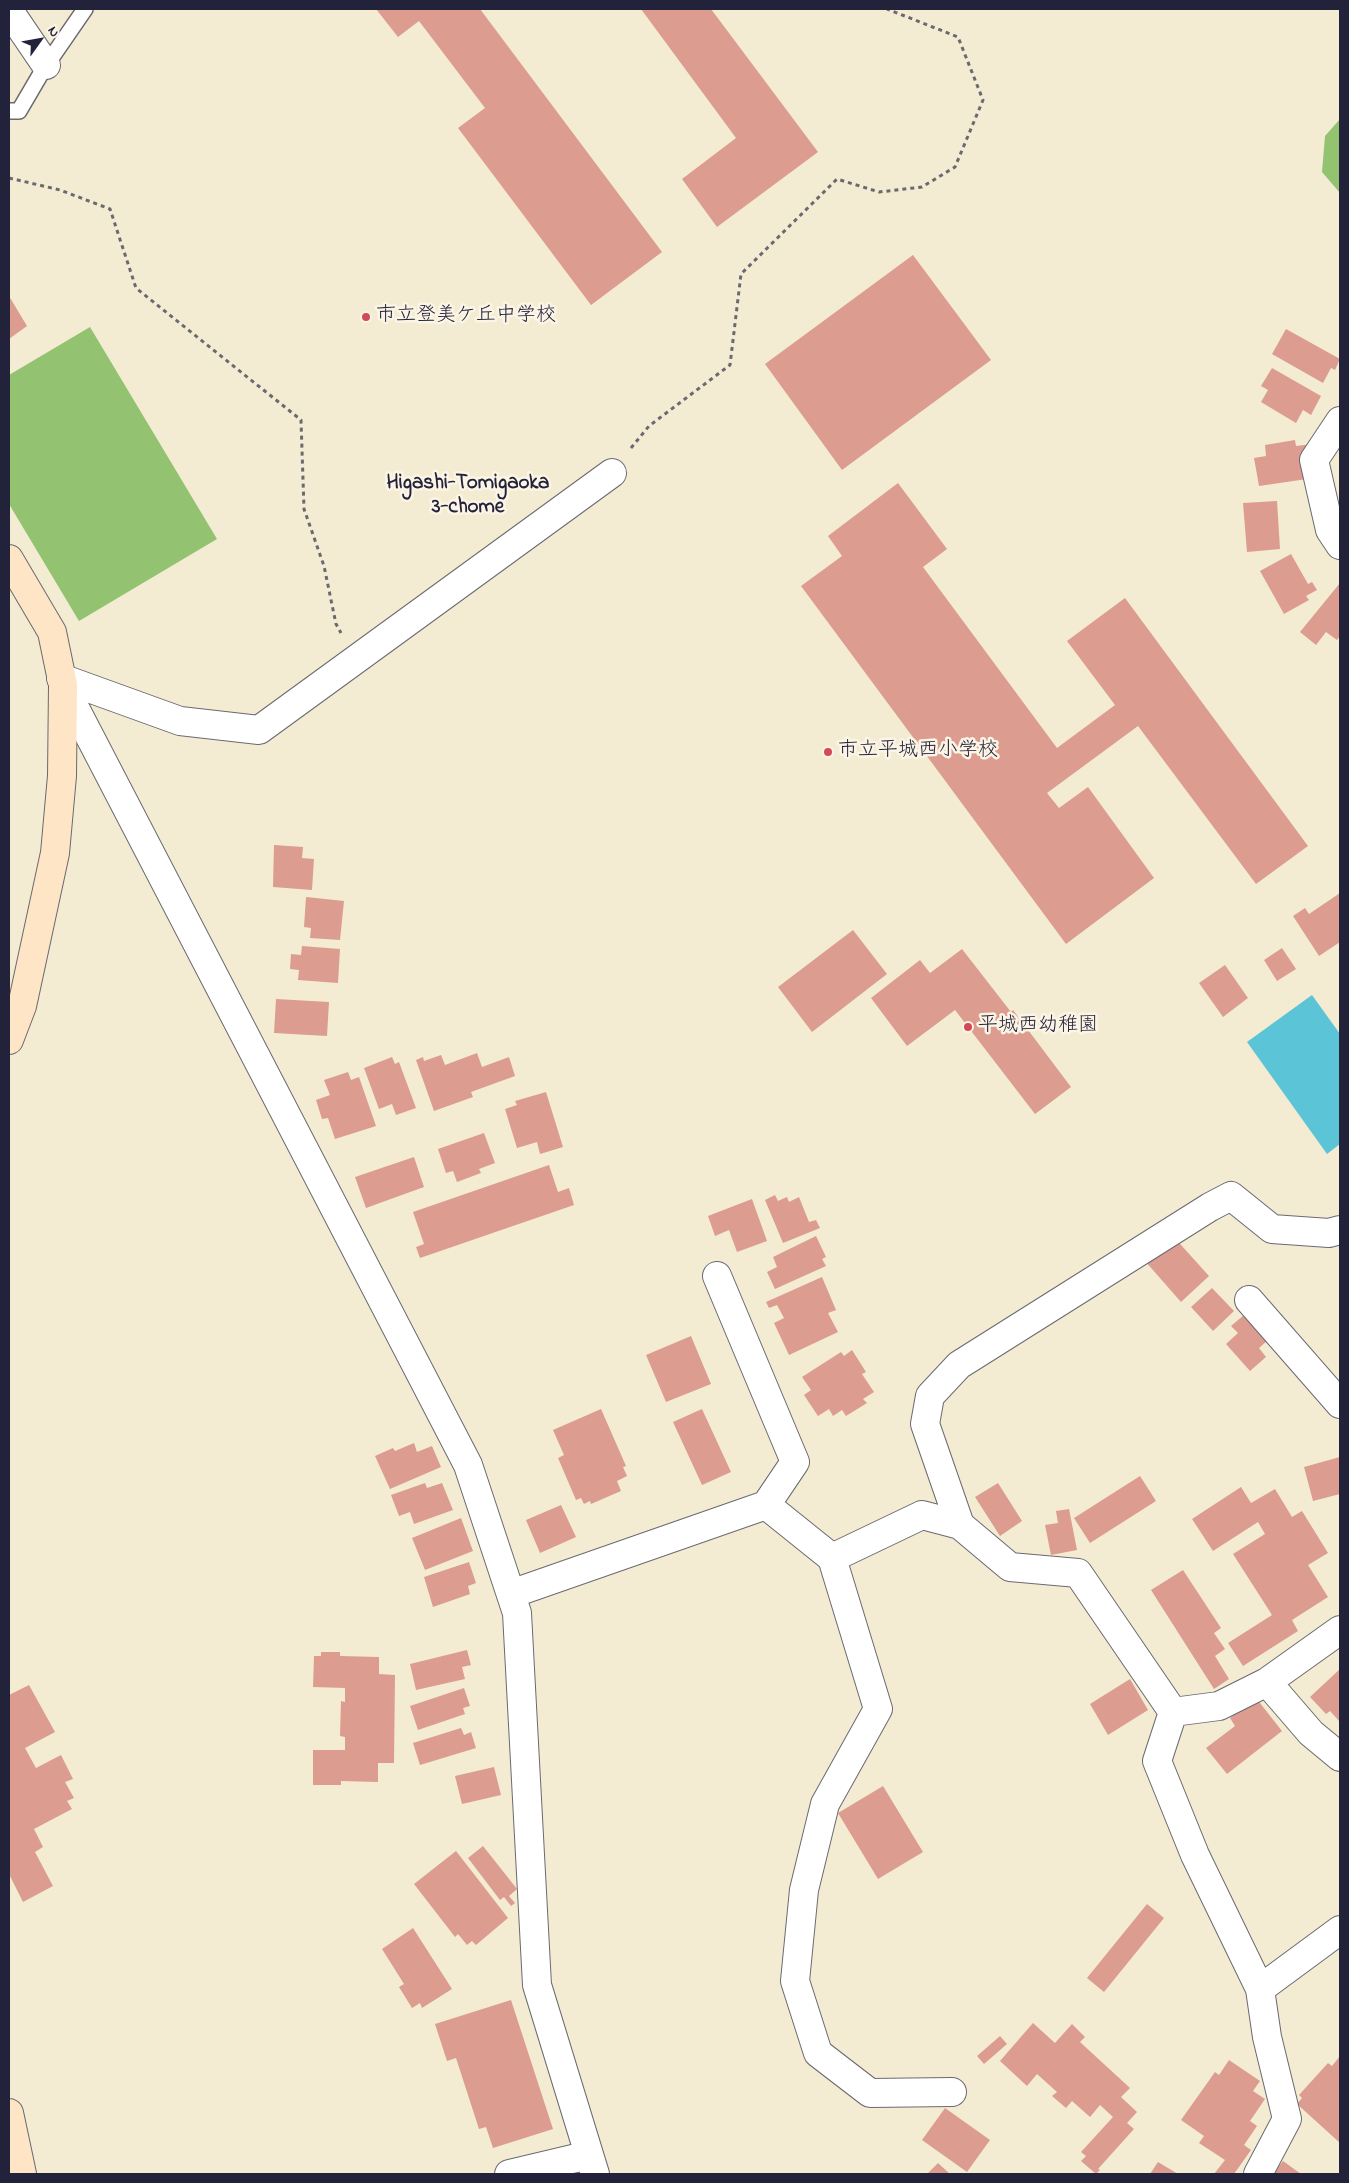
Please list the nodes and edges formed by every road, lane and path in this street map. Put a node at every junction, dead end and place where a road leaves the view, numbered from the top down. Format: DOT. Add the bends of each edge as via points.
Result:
graph roads {
  1 [pos="85,9"];
  2 [pos="887,9"];
  3 [pos="10,11"];
  4 [pos="46,65"];
  5 [pos="9,111"];
  6 [pos="9,178"];
  7 [pos="1340,421"];
  8 [pos="612,473"];
  9 [pos="1340,545"];
  10 [pos="12,572"];
  11 [pos="358,658"];
  12 [pos="62,681"];
  13 [pos="9,1040"];
  14 [pos="1340,1230"];
  15 [pos="717,1276"];
  16 [pos="1249,1300"];
  17 [pos="1340,1404"];
  18 [pos="766,1505"];
  19 [pos="960,1525"];
  20 [pos="832,1558"];
  21 [pos="511,1594"];
  22 [pos="1340,1630"];
  23 [pos="1267,1682"];
  24 [pos="1173,1712"];
  25 [pos="1340,1757"];
  26 [pos="1340,1930"];
  27 [pos="1260,1989"];
  28 [pos="952,2092"];
  29 [pos="9,2114"];
  30 [pos="592,2165"];
  31 [pos="22,2174"];
  32 [pos="509,2174"];
  33 [pos="1258,2174"];
  1 -- 4 [label="lane"];
  2 -- 8 [label="path" via="958,37 983,100 955,167 922,187 879,192 837,179 741,274 730,365 648,426"];
  3 -- 4 [label="street"];
  4 -- 5 [label="lane" via="19,110"];
  6 -- 11 [label="path" via="60,190 110,209 136,288 300,420 304,509 324,566 336,624"];
  7 -- 9 [label="street" via="1314,460 1330,530"];
  8 -- 11 [label="street"];
  10 -- 12 [label="street" via="52,632"];
  11 -- 12 [label="street" via="259,730 180,722"];
  12 -- 13 [label="street" via="62,776 55,853 22,1006"];
  12 -- 21 [label="street" via="468,1465"];
  14 -- 19 [label="street" via="1329,1233 1272,1229 1231,1196 959,1365 930,1396 925,1424"];
  15 -- 18 [label="street" via="795,1462"];
  16 -- 17 [label="street"];
  18 -- 20 [label="street"];
  18 -- 21 [label="street"];
  19 -- 20 [label="street" via="922,1514"];
  19 -- 24 [label="street" via="1010,1566 1078,1573"];
  20 -- 28 [label="street" via="878,1709 825,1804 804,1890 795,1981 818,2053 870,2093"];
  21 -- 30 [label="street" via="517,1613 537,1985"];
  22 -- 23 [label="street"];
  23 -- 24 [label="street" via="1219,1706"];
  23 -- 25 [label="street" via="1311,1732"];
  24 -- 27 [label="street" via="1157,1761 1195,1854"];
  26 -- 27 [label="street"];
  27 -- 33 [label="street" via="1267,2038 1287,2119"];
  29 -- 31 [label="street"];
  30 -- 32 [label="street"];
}
